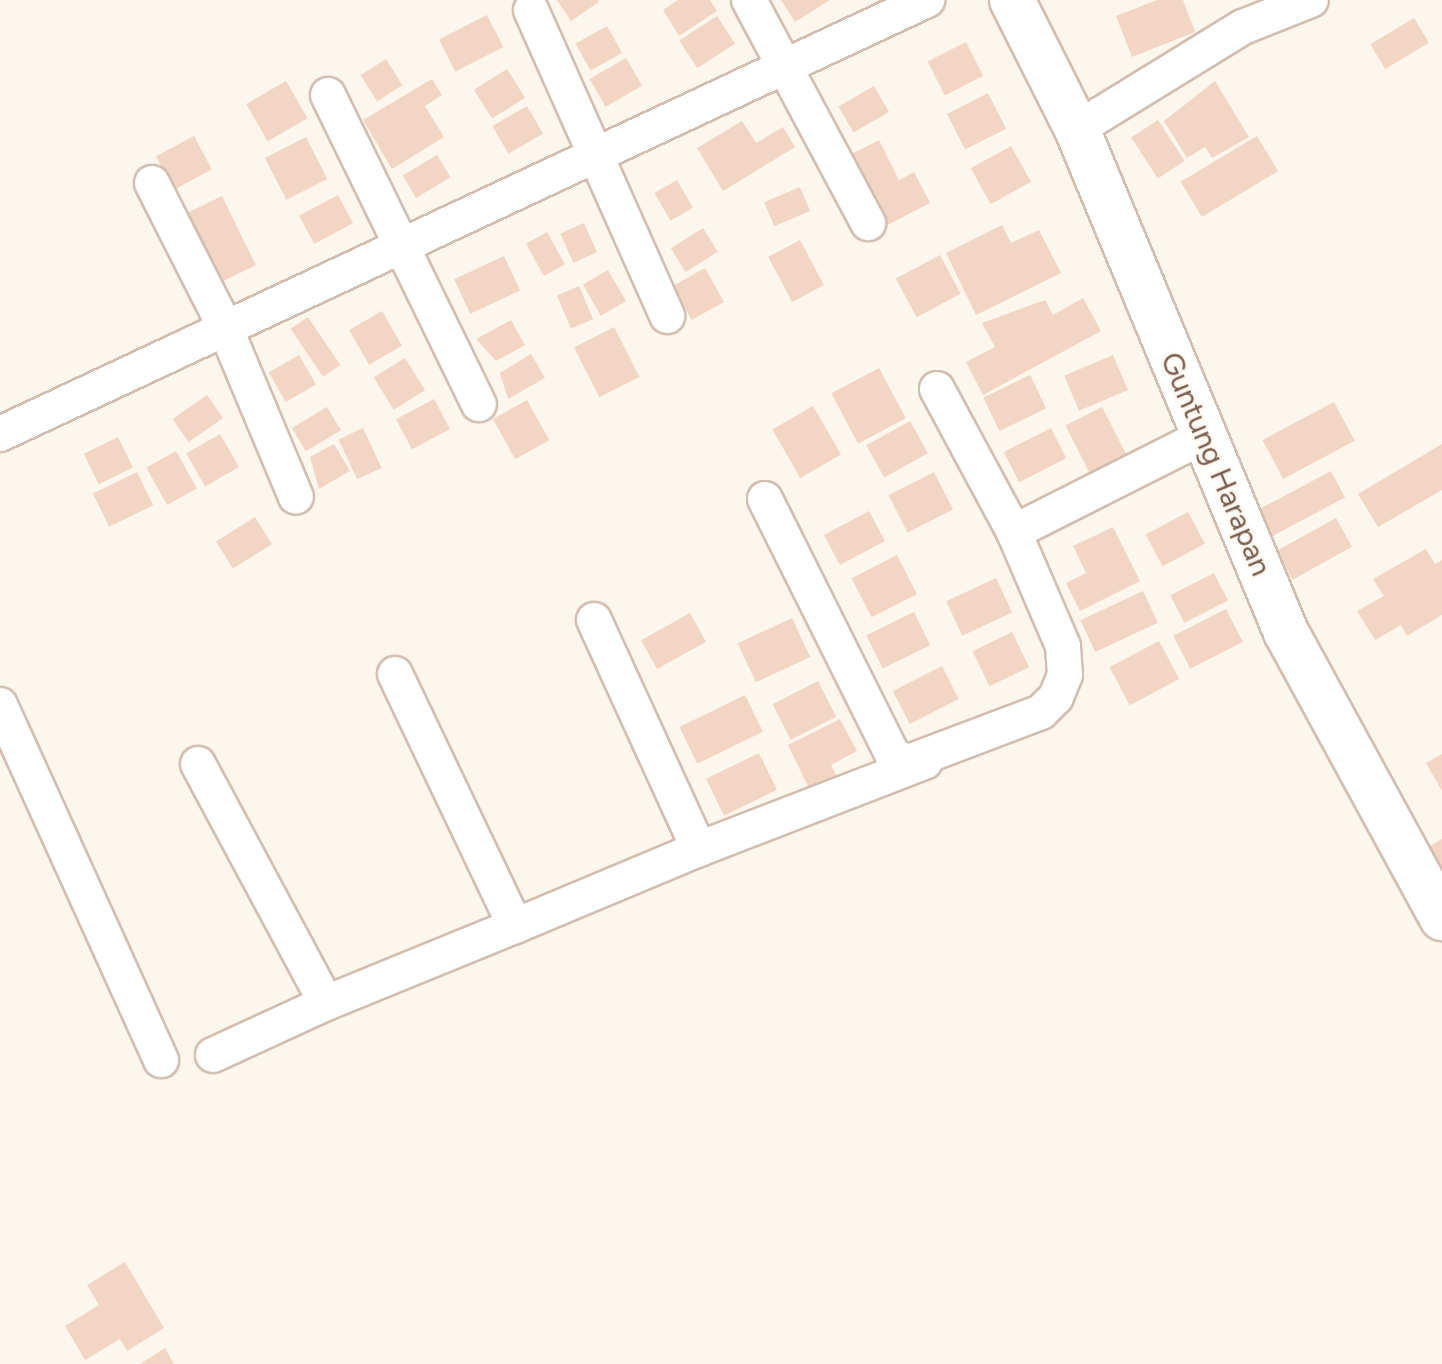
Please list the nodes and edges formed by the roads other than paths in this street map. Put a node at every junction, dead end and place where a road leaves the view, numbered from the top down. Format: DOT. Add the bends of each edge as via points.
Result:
graph roads {
  1 [pos="749,0"];
  2 [pos="927,0"];
  3 [pos="1012,0"];
  4 [pos="1311,0"];
  5 [pos="531,10"];
  6 [pos="782,71"];
  7 [pos="328,95"];
  8 [pos="1077,129"];
  9 [pos="596,158"];
  10 [pos="152,183"];
  11 [pos="868,223"];
  12 [pos="398,244"];
  13 [pos="667,316"];
  14 [pos="224,325"];
  15 [pos="937,389"];
  16 [pos="479,404"];
  17 [pos="0,434"];
  18 [pos="1204,436"];
  19 [pos="296,497"];
  20 [pos="765,499"];
  21 [pos="1014,532"];
  22 [pos="594,620"];
  23 [pos="395,674"];
  24 [pos="0,705"];
  25 [pos="926,762"];
  26 [pos="198,764"];
  27 [pos="699,849"];
  28 [pos="1442,918"];
  29 [pos="515,926"];
  30 [pos="326,1003"];
  31 [pos="213,1055"];
  32 [pos="161,1060"];
  1 -- 6 [label="street"];
  2 -- 6 [label="street"];
  3 -- 8 [label="street, Guntung Harapan"];
  4 -- 8 [label="street" via="1243,27"];
  5 -- 9 [label="street"];
  6 -- 9 [label="street"];
  6 -- 11 [label="street"];
  7 -- 12 [label="street"];
  8 -- 18 [label="street, Guntung Harapan"];
  9 -- 12 [label="street"];
  9 -- 13 [label="street"];
  10 -- 14 [label="street"];
  12 -- 14 [label="street"];
  12 -- 16 [label="street"];
  14 -- 17 [label="street"];
  14 -- 19 [label="street"];
  15 -- 21 [label="street"];
  18 -- 21 [label="street"];
  18 -- 28 [label="street, Guntung Harapan" via="1286,632"];
  20 -- 25 [label="street" via="893,756"];
  21 -- 25 [label="street" via="1063,646 1065,675 1041,712"];
  22 -- 27 [label="street"];
  23 -- 29 [label="street"];
  24 -- 32 [label="street"];
  25 -- 27 [label="street"];
  26 -- 30 [label="street"];
  27 -- 29 [label="street"];
  29 -- 30 [label="street"];
  30 -- 31 [label="street"];
}
